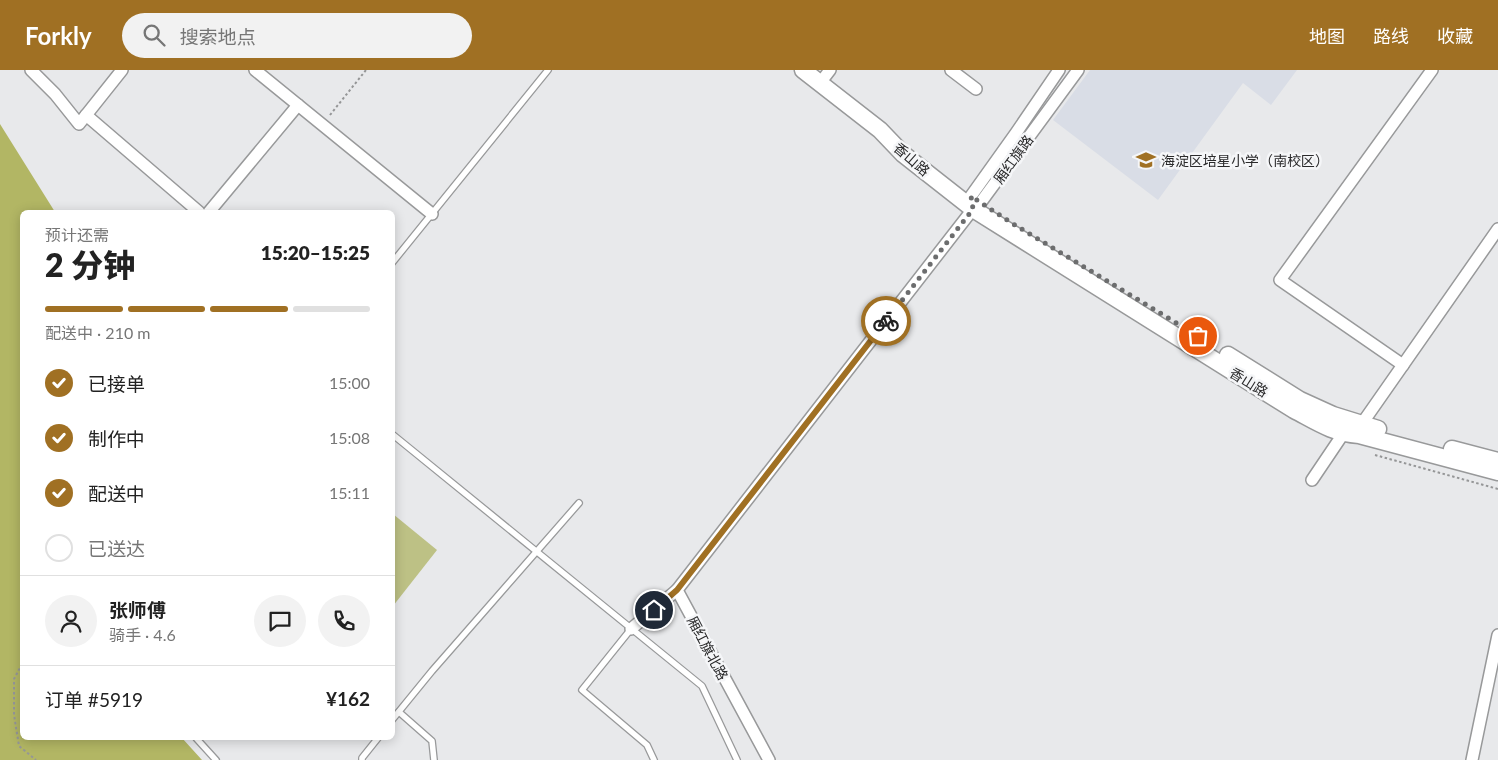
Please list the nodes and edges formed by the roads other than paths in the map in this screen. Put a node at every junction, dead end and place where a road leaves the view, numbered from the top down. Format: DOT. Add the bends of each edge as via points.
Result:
graph roads {
  1 [pos="31,70"];
  2 [pos="122,70"];
  3 [pos="255,70"];
  4 [pos="548,70"];
  5 [pos="803,70"];
  6 [pos="830,70"];
  7 [pos="951,70"];
  8 [pos="1059,70"];
  9 [pos="1078,70"];
  10 [pos="1432,70"];
  11 [pos="820,83"];
  12 [pos="976,89"];
  13 [pos="298,105"];
  14 [pos="86,115"];
  15 [pos="975,202"];
  16 [pos="197,210"];
  17 [pos="210,210"];
  18 [pos="432,214"];
  19 [pos="1498,229"];
  20 [pos="395,259"];
  21 [pos="1403,365"];
  22 [pos="1361,425"];
  23 [pos="1343,434"];
  24 [pos="395,436"];
  25 [pos="1498,461"];
  26 [pos="1498,472"];
  27 [pos="1312,480"];
  28 [pos="579,503"];
  29 [pos="537,553"];
  30 [pos="677,590"];
  31 [pos="632,629"];
  32 [pos="1498,635"];
  33 [pos="399,712"];
  34 [pos="395,717"];
  35 [pos="198,740"];
  36 [pos="376,740"];
  37 [pos="216,760"];
  38 [pos="362,760"];
  39 [pos="434,760"];
  40 [pos="654,760"];
  41 [pos="737,760"];
  42 [pos="769,760"];
  43 [pos="1472,760"];
  1 -- 14 [label="street" via="79,124"];
  2 -- 14 [label="street"];
  3 -- 13 [label="street"];
  4 -- 18 [label="lane"];
  5 -- 11 [label="street, 香山路"];
  6 -- 11 [label="street"];
  7 -- 12 [label="street"];
  8 -- 15 [label="street, 厢红旗路"];
  9 -- 15 [label="street, 厢红旗路"];
  10 -- 21 [label="street" via="1280,280"];
  11 -- 15 [label="street, 香山路" via="880,130 908,146"];
  13 -- 17 [label="street"];
  13 -- 18 [label="street"];
  14 -- 16 [label="street"];
  15 -- 22 [label="street, 香山路" via="1300,400"];
  15 -- 23 [label="street, 香山路" via="1294,410"];
  15 -- 30 [label="street"];
  18 -- 20 [label="lane"];
  19 -- 21 [label="street"];
  21 -- 22 [label="street"];
  22 -- 23 [label="street"];
  22 -- 25 [label="street, 香山路"];
  23 -- 26 [label="street, 香山路" via="1359,435"];
  23 -- 27 [label="street"];
  24 -- 29 [label="lane"];
  28 -- 29 [label="lane"];
  29 -- 31 [label="lane"];
  29 -- 33 [label="lane"];
  30 -- 31 [label="street"];
  30 -- 42 [label="street, 厢红旗北路"];
  31 -- 40 [label="lane" via="582,690 646,745"];
  31 -- 41 [label="lane" via="702,686"];
  32 -- 43 [label="street"];
  33 -- 34 [label="lane"];
  33 -- 39 [label="lane" via="432,741"];
  35 -- 37 [label="lane"];
  36 -- 38 [label="lane"];
}
